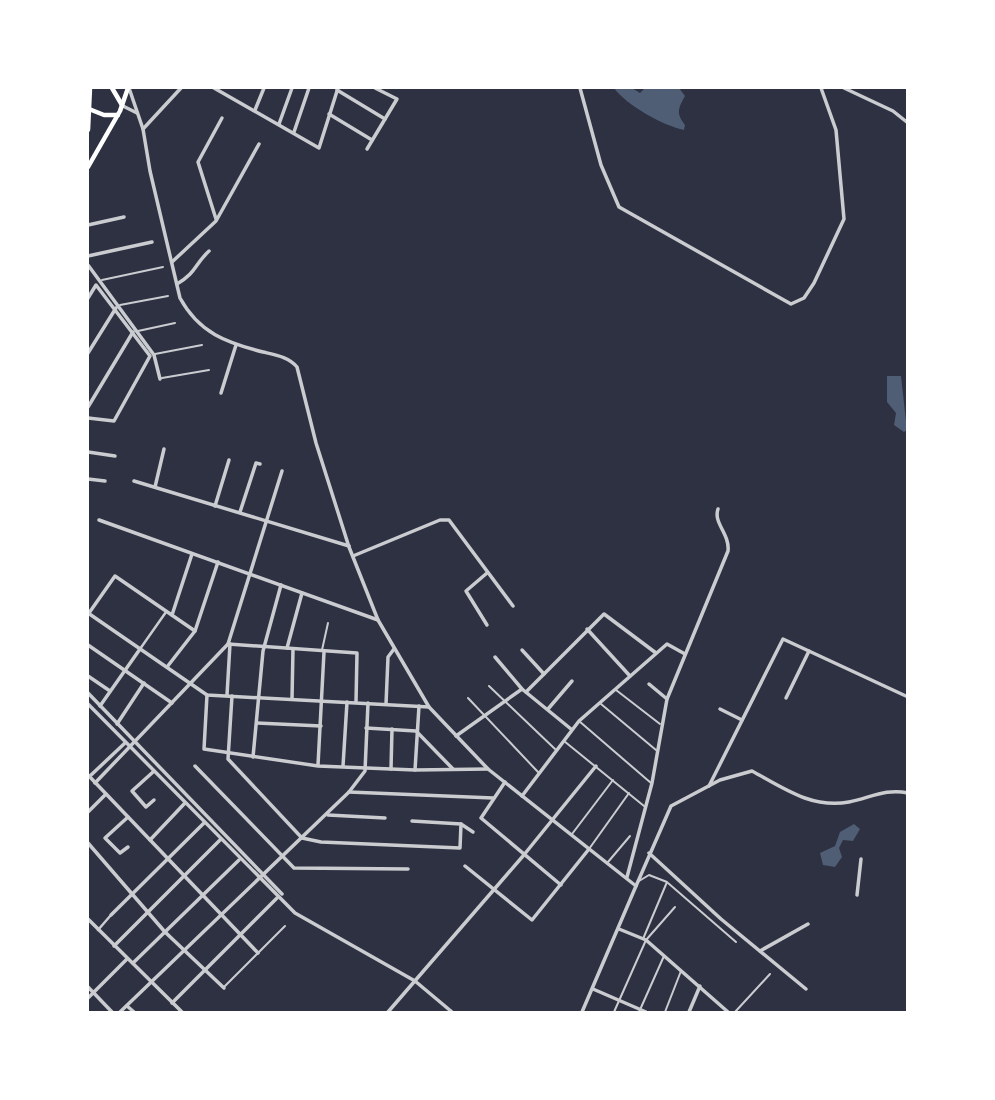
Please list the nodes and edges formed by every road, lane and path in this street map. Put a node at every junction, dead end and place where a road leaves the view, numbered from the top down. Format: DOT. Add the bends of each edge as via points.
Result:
graph roads {
  1 [pos="90,88"];
  2 [pos="111,88"];
  3 [pos="129,88"];
  4 [pos="181,88"];
  5 [pos="214,88"];
  6 [pos="264,88"];
  7 [pos="292,88"];
  8 [pos="309,88"];
  9 [pos="375,88"];
  10 [pos="580,88"];
  11 [pos="821,88"];
  12 [pos="844,88"];
  13 [pos="337,89"];
  14 [pos="122,106"];
  15 [pos="89,109"];
  16 [pos="255,110"];
  17 [pos="139,114"];
  18 [pos="329,114"];
  19 [pos="118,115"];
  20 [pos="222,118"];
  21 [pos="385,119"];
  22 [pos="908,122"];
  23 [pos="279,124"];
  24 [pos="144,129"];
  25 [pos="88,130"];
  26 [pos="294,132"];
  27 [pos="372,140"];
  28 [pos="259,144"];
  29 [pos="367,149"];
  30 [pos="88,167"];
  31 [pos="124,217"];
  32 [pos="216,220"];
  33 [pos="88,225"];
  34 [pos="152,242"];
  35 [pos="209,251"];
  36 [pos="88,256"];
  37 [pos="172,262"];
  38 [pos="88,265"];
  39 [pos="163,267"];
  40 [pos="101,280"];
  41 [pos="177,284"];
  42 [pos="168,296"];
  43 [pos="88,298"];
  44 [pos="118,307"];
  45 [pos="175,323"];
  46 [pos="135,331"];
  47 [pos="202,345"];
  48 [pos="236,345"];
  49 [pos="88,353"];
  50 [pos="152,356"];
  51 [pos="209,370"];
  52 [pos="159,379"];
  53 [pos="221,393"];
  54 [pos="88,407"];
  55 [pos="88,418"];
  56 [pos="164,450"];
  57 [pos="88,452"];
  58 [pos="116,456"];
  59 [pos="229,460"];
  60 [pos="260,464"];
  61 [pos="282,471"];
  62 [pos="88,479"];
  63 [pos="105,481"];
  64 [pos="134,481"];
  65 [pos="155,487"];
  66 [pos="215,506"];
  67 [pos="718,509"];
  68 [pos="240,512"];
  69 [pos="99,520"];
  70 [pos="266,521"];
  71 [pos="349,547"];
  72 [pos="192,553"];
  73 [pos="353,556"];
  74 [pos="218,562"];
  75 [pos="250,573"];
  76 [pos="487,573"];
  77 [pos="281,586"];
  78 [pos="302,593"];
  79 [pos="513,606"];
  80 [pos="166,611"];
  81 [pos="88,614"];
  82 [pos="172,615"];
  83 [pos="379,620"];
  84 [pos="328,623"];
  85 [pos="487,625"];
  86 [pos="587,629"];
  87 [pos="195,631"];
  88 [pos="229,644"];
  89 [pos="88,645"];
  90 [pos="265,647"];
  91 [pos="140,649"];
  92 [pos="287,649"];
  93 [pos="293,649"];
  94 [pos="394,649"];
  95 [pos="522,650"];
  96 [pos="323,651"];
  97 [pos="809,651"];
  98 [pos="656,653"];
  99 [pos="685,654"];
  100 [pos="495,656"];
  101 [pos="167,667"];
  102 [pos="125,670"];
  103 [pos="544,674"];
  104 [pos="88,676"];
  105 [pos="630,676"];
  106 [pos="572,681"];
  107 [pos="144,683"];
  108 [pos="191,684"];
  109 [pos="649,684"];
  110 [pos="489,686"];
  111 [pos="524,690"];
  112 [pos="615,690"];
  113 [pos="110,691"];
  114 [pos="88,693"];
  115 [pos="207,695"];
  116 [pos="230,695"];
  117 [pos="258,697"];
  118 [pos="468,698"];
  119 [pos="786,698"];
  120 [pos="908,698"];
  121 [pos="292,699"];
  122 [pos="667,699"];
  123 [pos="323,701"];
  124 [pos="347,702"];
  125 [pos="356,702"];
  126 [pos="505,702"];
  127 [pos="172,703"];
  128 [pos="368,703"];
  129 [pos="599,703"];
  130 [pos="88,704"];
  131 [pos="386,704"];
  132 [pos="100,706"];
  133 [pos="419,706"];
  134 [pos="429,707"];
  135 [pos="548,709"];
  136 [pos="720,709"];
  137 [pos="484,716"];
  138 [pos="741,720"];
  139 [pos="579,721"];
  140 [pos="257,723"];
  141 [pos="117,724"];
  142 [pos="660,724"];
  143 [pos="321,726"];
  144 [pos="366,728"];
  145 [pos="392,729"];
  146 [pos="571,729"];
  147 [pos="416,731"];
  148 [pos="456,736"];
  149 [pos="133,740"];
  150 [pos="563,740"];
  151 [pos="125,743"];
  152 [pos="129,747"];
  153 [pos="556,750"];
  154 [pos="657,750"];
  155 [pos="229,752"];
  156 [pos="253,757"];
  157 [pos="195,766"];
  158 [pos="318,766"];
  159 [pos="366,766"];
  160 [pos="596,766"];
  161 [pos="343,767"];
  162 [pos="391,769"];
  163 [pos="488,769"];
  164 [pos="415,770"];
  165 [pos="454,770"];
  166 [pos="153,772"];
  167 [pos="539,772"];
  168 [pos="88,776"];
  169 [pos="613,780"];
  170 [pos="505,782"];
  171 [pos="95,783"];
  172 [pos="652,783"];
  173 [pos="708,786"];
  174 [pos="349,792"];
  175 [pos="629,793"];
  176 [pos="908,793"];
  177 [pos="106,794"];
  178 [pos="522,796"];
  179 [pos="493,798"];
  180 [pos="154,800"];
  181 [pos="185,803"];
  182 [pos="646,808"];
  183 [pos="88,811"];
  184 [pos="328,815"];
  185 [pos="128,817"];
  186 [pos="385,818"];
  187 [pos="412,821"];
  188 [pos="552,821"];
  189 [pos="204,823"];
  190 [pos="461,824"];
  191 [pos="473,832"];
  192 [pos="570,836"];
  193 [pos="630,836"];
  194 [pos="302,838"];
  195 [pos="150,839"];
  196 [pos="221,839"];
  197 [pos="88,843"];
  198 [pos="128,847"];
  199 [pos="589,849"];
  200 [pos="649,853"];
  201 [pos="523,856"];
  202 [pos="283,857"];
  203 [pos="167,858"];
  204 [pos="861,859"];
  205 [pos="239,860"];
  206 [pos="607,863"];
  207 [pos="465,866"];
  208 [pos="408,869"];
  209 [pos="185,875"];
  210 [pos="264,875"];
  211 [pos="627,877"];
  212 [pos="259,880"];
  213 [pos="667,882"];
  214 [pos="637,883"];
  215 [pos="561,886"];
  216 [pos="493,889"];
  217 [pos="131,893"];
  218 [pos="282,894"];
  219 [pos="203,895"];
  220 [pos="858,895"];
  221 [pos="277,898"];
  222 [pos="675,907"];
  223 [pos="149,913"];
  224 [pos="223,913"];
  225 [pos="111,915"];
  226 [pos="88,919"];
  227 [pos="808,924"];
  228 [pos="285,926"];
  229 [pos="619,929"];
  230 [pos="98,930"];
  231 [pos="165,932"];
  232 [pos="242,934"];
  233 [pos="644,940"];
  234 [pos="736,942"];
  235 [pos="114,946"];
  236 [pos="184,950"];
  237 [pos="760,951"];
  238 [pos="258,953"];
  239 [pos="664,955"];
  240 [pos="127,960"];
  241 [pos="132,964"];
  242 [pos="204,970"];
  243 [pos="681,971"];
  244 [pos="770,974"];
  245 [pos="415,982"];
  246 [pos="151,984"];
  247 [pos="699,986"];
  248 [pos="88,987"];
  249 [pos="224,988"];
  250 [pos="593,989"];
  251 [pos="806,989"];
  252 [pos="93,993"];
  253 [pos="88,998"];
  254 [pos="619,1000"];
  255 [pos="172,1003"];
  256 [pos="719,1004"];
  257 [pos="127,1006"];
  258 [pos="640,1011"];
  259 [pos="112,1013"];
  260 [pos="120,1013"];
  261 [pos="134,1013"];
  262 [pos="182,1013"];
  263 [pos="388,1013"];
  264 [pos="453,1013"];
  265 [pos="582,1013"];
  266 [pos="614,1013"];
  267 [pos="646,1013"];
  268 [pos="665,1013"];
  269 [pos="690,1013"];
  270 [pos="716,1013"];
  271 [pos="728,1013"];
  272 [pos="735,1013"];
  1 -- 15 [label="main road"];
  2 -- 14 [label="main road"];
  3 -- 14 [label="main road"];
  3 -- 17 [label="street"];
  4 -- 24 [label="street"];
  5 -- 16 [label="street"];
  6 -- 16 [label="street"];
  7 -- 23 [label="street"];
  8 -- 26 [label="street"];
  9 -- 21 [label="street" via="397,99"];
  10 -- 11 [label="street" via="601,165 619,207 791,304 804,298 814,284 844,219 836,130"];
  12 -- 22 [label="street"];
  13 -- 18 [label="street"];
  13 -- 21 [label="street"];
  14 -- 17 [label="street"];
  14 -- 19 [label="main road"];
  15 -- 19 [label="main road" via="104,116"];
  15 -- 25 [label="main road"];
  16 -- 23 [label="street"];
  17 -- 24 [label="street"];
  18 -- 26 [label="street" via="319,148"];
  18 -- 27 [label="street"];
  19 -- 30 [label="main road"];
  20 -- 32 [label="street" via="198,162"];
  21 -- 27 [label="street"];
  23 -- 26 [label="street"];
  24 -- 37 [label="street"];
  27 -- 29 [label="street"];
  28 -- 32 [label="street"];
  31 -- 33 [label="street"];
  32 -- 37 [label="street"];
  34 -- 36 [label="street"];
  35 -- 41 [label="street" via="200,259 195,274"];
  37 -- 41 [label="street"];
  38 -- 40 [label="street"];
  39 -- 40 [label="lane"];
  40 -- 44 [label="street"];
  41 -- 48 [label="street" via="190,314 215,337"];
  42 -- 44 [label="lane"];
  43 -- 44 [label="street" via="96,285"];
  44 -- 46 [label="street"];
  44 -- 49 [label="street"];
  45 -- 46 [label="lane"];
  46 -- 50 [label="street"];
  46 -- 54 [label="street"];
  47 -- 50 [label="lane"];
  48 -- 53 [label="street"];
  48 -- 71 [label="street" via="284,358 298,367"];
  50 -- 52 [label="street"];
  50 -- 55 [label="street" via="114,421"];
  51 -- 52 [label="lane"];
  56 -- 65 [label="street"];
  57 -- 58 [label="street"];
  59 -- 66 [label="street"];
  60 -- 68 [label="street" via="256,463"];
  61 -- 70 [label="street"];
  62 -- 63 [label="street"];
  64 -- 65 [label="street"];
  65 -- 66 [label="street"];
  66 -- 68 [label="street"];
  67 -- 99 [label="street" via="717,520 729,540 728,551"];
  68 -- 70 [label="street"];
  69 -- 72 [label="street"];
  70 -- 71 [label="street"];
  70 -- 75 [label="street"];
  71 -- 73 [label="street"];
  72 -- 74 [label="street"];
  72 -- 82 [label="street"];
  73 -- 76 [label="street" via="449,520"];
  73 -- 83 [label="street"];
  74 -- 75 [label="street"];
  74 -- 87 [label="street"];
  75 -- 77 [label="street"];
  75 -- 88 [label="street"];
  76 -- 79 [label="street"];
  76 -- 85 [label="street" via="466,591"];
  77 -- 78 [label="street"];
  77 -- 90 [label="street"];
  78 -- 83 [label="street"];
  78 -- 92 [label="street"];
  80 -- 81 [label="street" via="115,576"];
  80 -- 82 [label="street"];
  80 -- 91 [label="street"];
  81 -- 91 [label="street"];
  82 -- 87 [label="street"];
  83 -- 94 [label="street"];
  84 -- 96 [label="lane"];
  86 -- 98 [label="street" via="604,614"];
  86 -- 103 [label="street"];
  86 -- 105 [label="street"];
  87 -- 101 [label="street"];
  88 -- 90 [label="street"];
  88 -- 108 [label="street"];
  88 -- 116 [label="street"];
  89 -- 102 [label="street"];
  90 -- 92 [label="street"];
  90 -- 117 [label="street"];
  91 -- 101 [label="street"];
  91 -- 102 [label="street"];
  92 -- 93 [label="street"];
  93 -- 96 [label="street"];
  93 -- 121 [label="street"];
  94 -- 131 [label="street" via="388,657"];
  94 -- 134 [label="street"];
  95 -- 103 [label="street"];
  96 -- 123 [label="street"];
  96 -- 125 [label="street" via="357,653"];
  97 -- 119 [label="street"];
  97 -- 120 [label="street"];
  97 -- 138 [label="street" via="783,639"];
  98 -- 99 [label="street" via="667,644"];
  98 -- 105 [label="street"];
  99 -- 122 [label="street"];
  100 -- 111 [label="street"];
  101 -- 108 [label="street"];
  102 -- 107 [label="street"];
  102 -- 113 [label="street"];
  103 -- 111 [label="street"];
  104 -- 113 [label="street"];
  105 -- 112 [label="street"];
  106 -- 135 [label="street"];
  107 -- 127 [label="street"];
  107 -- 141 [label="street"];
  108 -- 115 [label="street"];
  108 -- 127 [label="street"];
  109 -- 122 [label="street"];
  110 -- 126 [label="lane"];
  111 -- 126 [label="street"];
  111 -- 135 [label="street"];
  112 -- 129 [label="street"];
  112 -- 142 [label="lane"];
  113 -- 132 [label="street"];
  114 -- 132 [label="street"];
  115 -- 116 [label="street"];
  115 -- 155 [label="street" via="204,749"];
  116 -- 117 [label="street"];
  116 -- 155 [label="street"];
  117 -- 121 [label="street"];
  117 -- 140 [label="street"];
  118 -- 137 [label="lane"];
  121 -- 123 [label="street"];
  122 -- 142 [label="street"];
  123 -- 124 [label="street"];
  123 -- 143 [label="street"];
  124 -- 125 [label="street"];
  124 -- 161 [label="street"];
  125 -- 128 [label="street"];
  126 -- 137 [label="street"];
  126 -- 153 [label="lane"];
  127 -- 149 [label="street"];
  128 -- 131 [label="street"];
  128 -- 144 [label="street"];
  129 -- 139 [label="street"];
  129 -- 154 [label="lane"];
  130 -- 151 [label="street"];
  131 -- 133 [label="street"];
  132 -- 141 [label="street"];
  133 -- 134 [label="street"];
  133 -- 147 [label="street"];
  134 -- 148 [label="street"];
  135 -- 146 [label="street"];
  136 -- 138 [label="street"];
  137 -- 148 [label="street"];
  137 -- 167 [label="lane"];
  138 -- 173 [label="street"];
  139 -- 146 [label="street"];
  139 -- 172 [label="lane"];
  140 -- 143 [label="street"];
  140 -- 156 [label="street"];
  141 -- 149 [label="street"];
  142 -- 154 [label="street"];
  143 -- 158 [label="street"];
  144 -- 145 [label="street"];
  144 -- 159 [label="street"];
  145 -- 147 [label="street"];
  145 -- 162 [label="street"];
  146 -- 150 [label="street"];
  147 -- 164 [label="street"];
  147 -- 165 [label="street"];
  148 -- 163 [label="street"];
  149 -- 151 [label="street"];
  149 -- 152 [label="street"];
  149 -- 210 [label="street"];
  150 -- 153 [label="street"];
  150 -- 160 [label="lane"];
  151 -- 152 [label="street"];
  151 -- 168 [label="street"];
  152 -- 166 [label="street"];
  152 -- 171 [label="street"];
  153 -- 167 [label="street"];
  154 -- 172 [label="street"];
  155 -- 156 [label="street"];
  155 -- 194 [label="street" via="233,766"];
  156 -- 158 [label="street"];
  157 -- 202 [label="street"];
  158 -- 161 [label="street"];
  159 -- 161 [label="street"];
  159 -- 162 [label="street"];
  159 -- 174 [label="street"];
  160 -- 169 [label="lane"];
  160 -- 188 [label="street"];
  162 -- 164 [label="street"];
  163 -- 165 [label="street"];
  163 -- 170 [label="street"];
  164 -- 165 [label="street"];
  166 -- 180 [label="street" via="132,791 146,807"];
  166 -- 181 [label="street"];
  167 -- 178 [label="street"];
  168 -- 171 [label="street"];
  169 -- 175 [label="lane"];
  169 -- 192 [label="lane"];
  170 -- 178 [label="street"];
  170 -- 179 [label="street"];
  171 -- 177 [label="street"];
  172 -- 182 [label="street"];
  173 -- 176 [label="street" via="752,771 808,800 849,802 888,790"];
  173 -- 200 [label="street" via="671,806"];
  174 -- 179 [label="street"];
  174 -- 184 [label="street"];
  175 -- 182 [label="lane"];
  175 -- 199 [label="lane"];
  177 -- 183 [label="street"];
  177 -- 185 [label="street"];
  178 -- 188 [label="street"];
  179 -- 201 [label="street" via="482,820"];
  181 -- 189 [label="street"];
  181 -- 195 [label="street"];
  182 -- 211 [label="street"];
  184 -- 186 [label="street"];
  184 -- 194 [label="street"];
  185 -- 195 [label="street"];
  185 -- 198 [label="street" via="105,838 120,853"];
  187 -- 190 [label="street"];
  188 -- 192 [label="street"];
  188 -- 201 [label="street"];
  189 -- 196 [label="street"];
  189 -- 203 [label="street"];
  190 -- 191 [label="street"];
  190 -- 194 [label="street" via="460,848"];
  192 -- 199 [label="street"];
  193 -- 206 [label="lane"];
  194 -- 202 [label="street"];
  195 -- 203 [label="street"];
  196 -- 205 [label="street"];
  196 -- 209 [label="street"];
  197 -- 217 [label="street"];
  199 -- 206 [label="street"];
  199 -- 215 [label="street"];
  200 -- 214 [label="street"];
  200 -- 237 [label="street"];
  201 -- 215 [label="street"];
  201 -- 216 [label="street"];
  202 -- 208 [label="street" via="300,870"];
  202 -- 210 [label="street"];
  203 -- 209 [label="street"];
  203 -- 217 [label="street"];
  204 -- 220 [label="street"];
  205 -- 212 [label="street"];
  205 -- 219 [label="street"];
  206 -- 211 [label="street"];
  207 -- 216 [label="street"];
  209 -- 219 [label="street"];
  209 -- 223 [label="street"];
  210 -- 212 [label="street"];
  210 -- 218 [label="street"];
  211 -- 214 [label="street"];
  212 -- 221 [label="street"];
  212 -- 224 [label="street"];
  213 -- 214 [label="lane" via="649,875"];
  213 -- 233 [label="lane"];
  213 -- 234 [label="lane"];
  214 -- 229 [label="street"];
  215 -- 216 [label="street" via="532,920"];
  216 -- 245 [label="street"];
  217 -- 223 [label="street"];
  217 -- 225 [label="street"];
  219 -- 224 [label="street"];
  219 -- 231 [label="street"];
  221 -- 232 [label="street"];
  221 -- 245 [label="street" via="295,914"];
  222 -- 233 [label="lane"];
  223 -- 231 [label="street"];
  223 -- 235 [label="street"];
  224 -- 232 [label="street"];
  224 -- 236 [label="street"];
  225 -- 230 [label="street"];
  226 -- 230 [label="street"];
  227 -- 237 [label="street"];
  228 -- 238 [label="lane"];
  229 -- 233 [label="street"];
  229 -- 250 [label="street"];
  230 -- 235 [label="street"];
  231 -- 236 [label="street"];
  231 -- 241 [label="street"];
  232 -- 238 [label="street"];
  232 -- 242 [label="street"];
  233 -- 239 [label="street"];
  233 -- 254 [label="lane"];
  235 -- 240 [label="street"];
  236 -- 242 [label="street"];
  236 -- 246 [label="street"];
  237 -- 251 [label="street"];
  238 -- 249 [label="lane"];
  239 -- 243 [label="street"];
  239 -- 258 [label="lane"];
  240 -- 241 [label="street"];
  240 -- 252 [label="street"];
  241 -- 246 [label="street"];
  242 -- 249 [label="street"];
  242 -- 255 [label="street"];
  243 -- 247 [label="street"];
  243 -- 268 [label="lane"];
  244 -- 272 [label="lane"];
  245 -- 263 [label="street"];
  245 -- 264 [label="street"];
  246 -- 255 [label="street"];
  246 -- 257 [label="street"];
  247 -- 256 [label="street"];
  247 -- 269 [label="street"];
  248 -- 252 [label="street"];
  250 -- 254 [label="street"];
  250 -- 265 [label="street"];
  252 -- 253 [label="street"];
  252 -- 259 [label="street"];
  254 -- 258 [label="street"];
  254 -- 266 [label="lane"];
  255 -- 262 [label="street"];
  256 -- 270 [label="street"];
  256 -- 271 [label="street"];
  257 -- 260 [label="street"];
  257 -- 261 [label="street"];
  258 -- 267 [label="street"];
}
